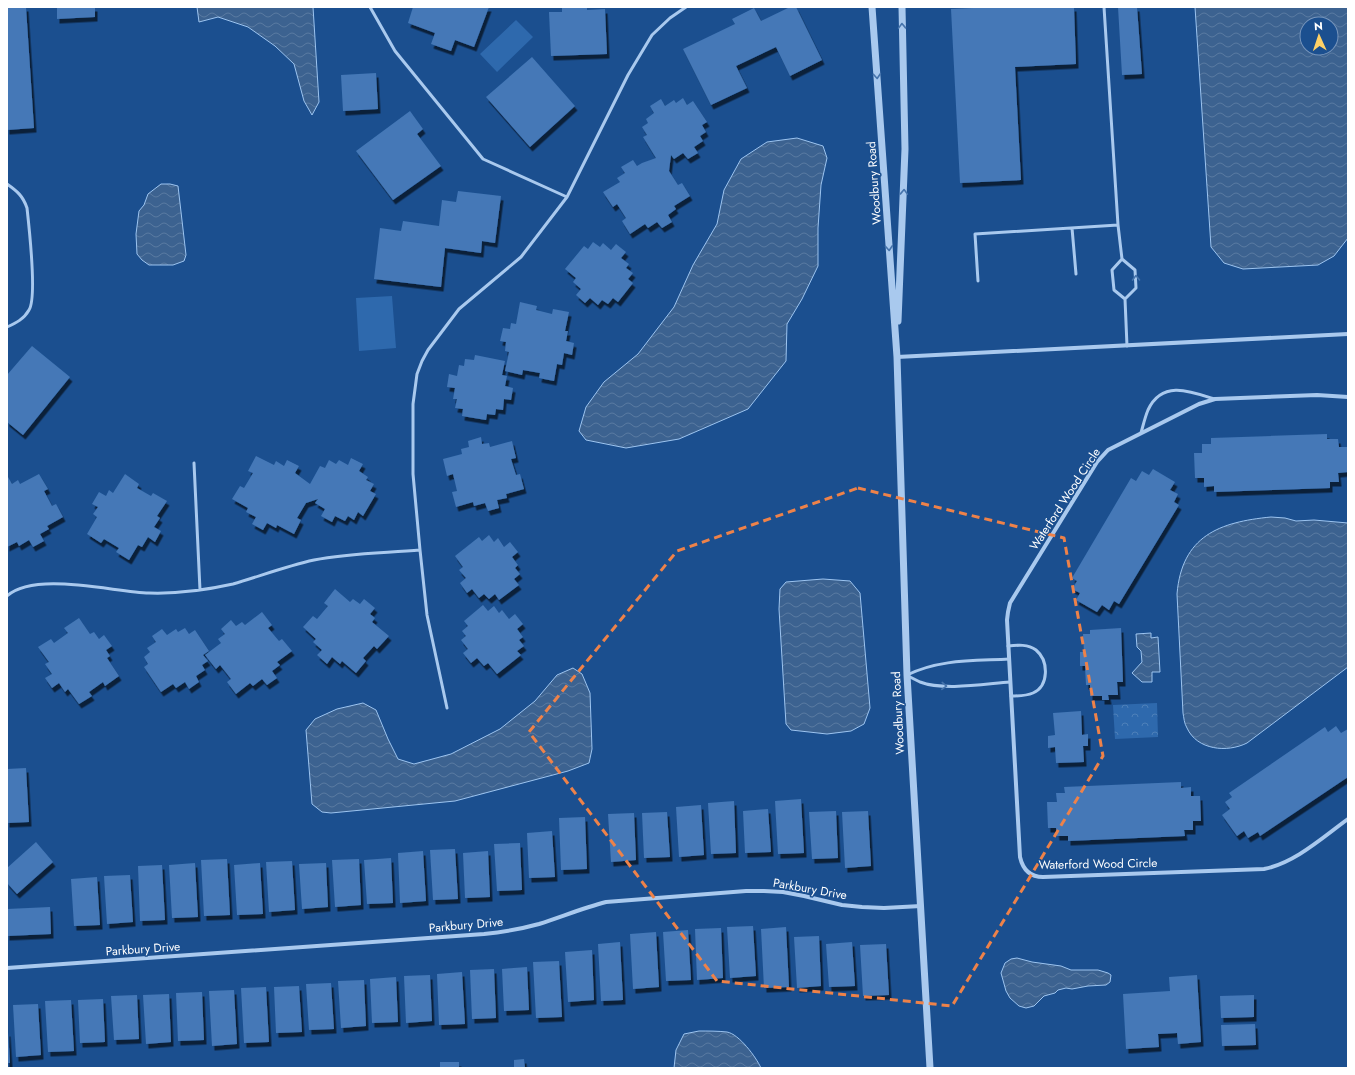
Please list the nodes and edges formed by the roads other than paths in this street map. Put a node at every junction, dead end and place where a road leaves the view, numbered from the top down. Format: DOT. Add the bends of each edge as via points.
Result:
graph roads {
  1 [pos="370,7"];
  2 [pos="686,7"];
  3 [pos="872,7"];
  4 [pos="902,7"];
  5 [pos="1104,7"];
  6 [pos="7,184"];
  7 [pos="567,197"];
  8 [pos="1118,225"];
  9 [pos="1072,228"];
  10 [pos="1122,259"];
  11 [pos="1076,274"];
  12 [pos="978,281"];
  13 [pos="1125,299"];
  14 [pos="7,327"];
  15 [pos="1348,334"];
  16 [pos="1127,346"];
  17 [pos="897,357"];
  18 [pos="1348,397"];
  19 [pos="1215,399"];
  20 [pos="1141,433"];
  21 [pos="194,462"];
  22 [pos="420,550"];
  23 [pos="200,590"];
  24 [pos="7,596"];
  25 [pos="1008,646"];
  26 [pos="1009,659"];
  27 [pos="907,675"];
  28 [pos="1010,682"];
  29 [pos="1011,696"];
  30 [pos="447,708"];
  31 [pos="1348,819"];
  32 [pos="921,906"];
  33 [pos="7,968"];
  34 [pos="930,1068"];
  1 -- 7 [label="lane" via="395,51 483,159"];
  2 -- 7 [label="lane" via="670,18 648,41 628,75"];
  3 -- 17 [label="street, Woodbury Road, one-way"];
  17 -- 4 [label="street, Woodbury Road, one-way" via="905,149"];
  5 -- 8 [label="lane"];
  6 -- 14 [label="lane" via="17,191 28,208 34,294 30,310 20,320"];
  7 -- 22 [label="lane" via="521,257 459,309 422,361 417,374 413,404 413,474"];
  8 -- 9 [label="lane"];
  8 -- 10 [label="lane"];
  9 -- 11 [label="lane"];
  9 -- 12 [label="lane" via="975,234"];
  10 -- 13 [label="lane" via="1112,270 1114,290"];
  13 -- 10 [label="lane, one-way" via="1136,288 1136,270"];
  13 -- 16 [label="lane"];
  15 -- 16 [label="street"];
  16 -- 17 [label="street"];
  17 -- 27 [label="street, Woodbury Road"];
  18 -- 19 [label="street, Waterford Wood Circle" via="1317,395"];
  19 -- 20 [label="street, Waterford Wood Circle" via="1199,404"];
  19 -- 20 [label="lane" via="1188,390 1175,389 1163,393 1154,400 1148,410"];
  20 -- 25 [label="street, Waterford Wood Circle" via="1108,450 1093,469 1010,603 1007,620"];
  21 -- 23 [label="lane"];
  22 -- 23 [label="lane" via="314,560 232,584"];
  22 -- 30 [label="lane" via="427,615"];
  23 -- 24 [label="lane" via="148,593 42,584 24,587"];
  25 -- 26 [label="street, Waterford Wood Circle"];
  25 -- 29 [label="lane" via="1029,646 1036,650 1045,663 1041,688 1027,695"];
  26 -- 27 [label="lane" via="948,662"];
  26 -- 28 [label="street, Waterford Wood Circle"];
  27 -- 28 [label="lane, one-way" via="919,682 939,686"];
  27 -- 32 [label="street, Woodbury Road"];
  28 -- 29 [label="street, Waterford Wood Circle"];
  29 -- 31 [label="street, Waterford Wood Circle" via="1020,857 1025,869 1037,877 1275,867 1297,856"];
  32 -- 33 [label="street, Parkbury Drive" via="862,907 784,892 746,891 606,902 520,929 484,934"];
  32 -- 34 [label="street, Woodbury Road"];
}
